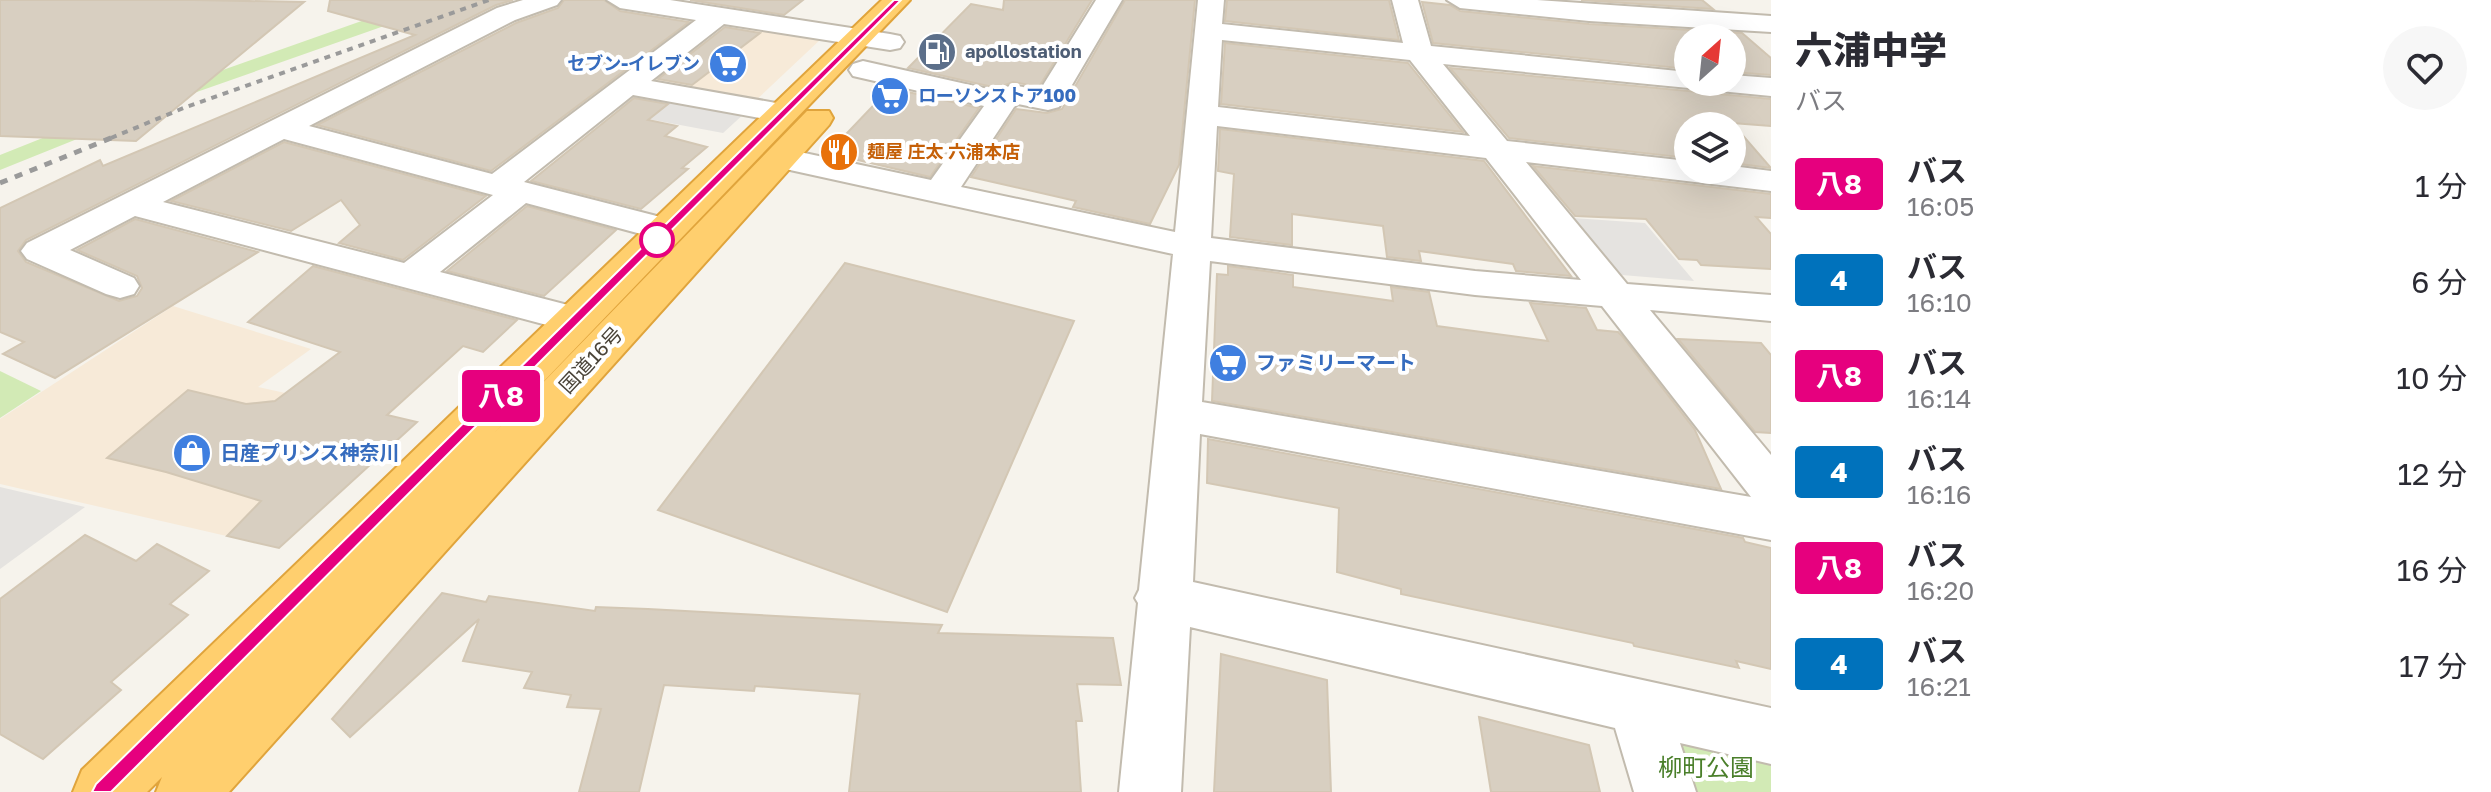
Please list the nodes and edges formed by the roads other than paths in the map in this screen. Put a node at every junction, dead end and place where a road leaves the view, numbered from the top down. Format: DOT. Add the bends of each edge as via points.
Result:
graph roads {
  1 [pos="548,0"];
  2 [pos="620,0"];
  3 [pos="897,0"];
  4 [pos="930,0"];
  5 [pos="1109,0"];
  6 [pos="1405,0"];
  7 [pos="1460,0"];
  8 [pos="663,3"];
  9 [pos="719,15"];
  10 [pos="1210,15"];
  11 [pos="1771,24"];
  12 [pos="870,50"];
  13 [pos="1419,53"];
  14 [pos="1674,80"];
  15 [pos="624,85"];
  16 [pos="1746,85"];
  17 [pos="1771,87"];
  18 [pos="1003,101"];
  19 [pos="782,113"];
  20 [pos="1203,115"];
  21 [pos="279,128"];
  22 [pos="1498,152"];
  23 [pos="781,158"];
  24 [pos="1771,181"];
  25 [pos="509,188"];
  26 [pos="939,194"];
  27 [pos="129,204"];
  28 [pos="667,230"];
  29 [pos="1191,247"];
  30 [pos="408,279"];
  31 [pos="120,286"];
  32 [pos="1614,296"];
  33 [pos="1771,308"];
  34 [pos="577,320"];
  35 [pos="1178,414"];
  36 [pos="1771,488"];
  37 [pos="1771,520"];
  38 [pos="1162,598"];
  39 [pos="1638,706"];
  40 [pos="1771,736"];
  41 [pos="104,792"];
  42 [pos="187,792"];
  43 [pos="1150,792"];
  44 [pos="1665,792"];
  1 -- 21 [label="street" via="506,14"];
  2 -- 8 [label="street"];
  3 -- 12 [label="highway, 国道16号"];
  4 -- 12 [label="highway, 国道16号"];
  5 -- 18 [label="street" via="1048,101 1012,94"];
  6 -- 13 [label="street"];
  7 -- 11 [label="street"];
  8 -- 9 [label="street"];
  9 -- 12 [label="street"];
  9 -- 15 [label="street"];
  10 -- 13 [label="street"];
  10 -- 20 [label="street"];
  12 -- 18 [label="street"];
  12 -- 19 [label="highway, 国道16号"];
  12 -- 23 [label="highway, 国道16号"];
  13 -- 14 [label="street"];
  13 -- 22 [label="street"];
  15 -- 19 [label="street"];
  15 -- 25 [label="street"];
  16 -- 17 [label="street"];
  18 -- 26 [label="street"];
  19 -- 28 [label="highway, 国道16号"];
  20 -- 22 [label="street"];
  20 -- 29 [label="street"];
  21 -- 25 [label="street"];
  21 -- 27 [label="street"];
  22 -- 24 [label="street"];
  22 -- 32 [label="street"];
  23 -- 26 [label="street"];
  23 -- 42 [label="highway, 国道16号"];
  25 -- 28 [label="street"];
  25 -- 30 [label="street"];
  26 -- 29 [label="street"];
  27 -- 30 [label="street"];
  27 -- 31 [label="street" via="40,251"];
  28 -- 34 [label="highway, 国道16号"];
  29 -- 32 [label="street"];
  29 -- 35 [label="street"];
  30 -- 34 [label="street"];
  32 -- 33 [label="street"];
  32 -- 36 [label="street"];
  34 -- 41 [label="highway, 国道16号"];
  35 -- 37 [label="street"];
  35 -- 38 [label="street"];
  38 -- 39 [label="street"];
  38 -- 43 [label="street"];
  39 -- 40 [label="street"];
  39 -- 44 [label="street"];
}
